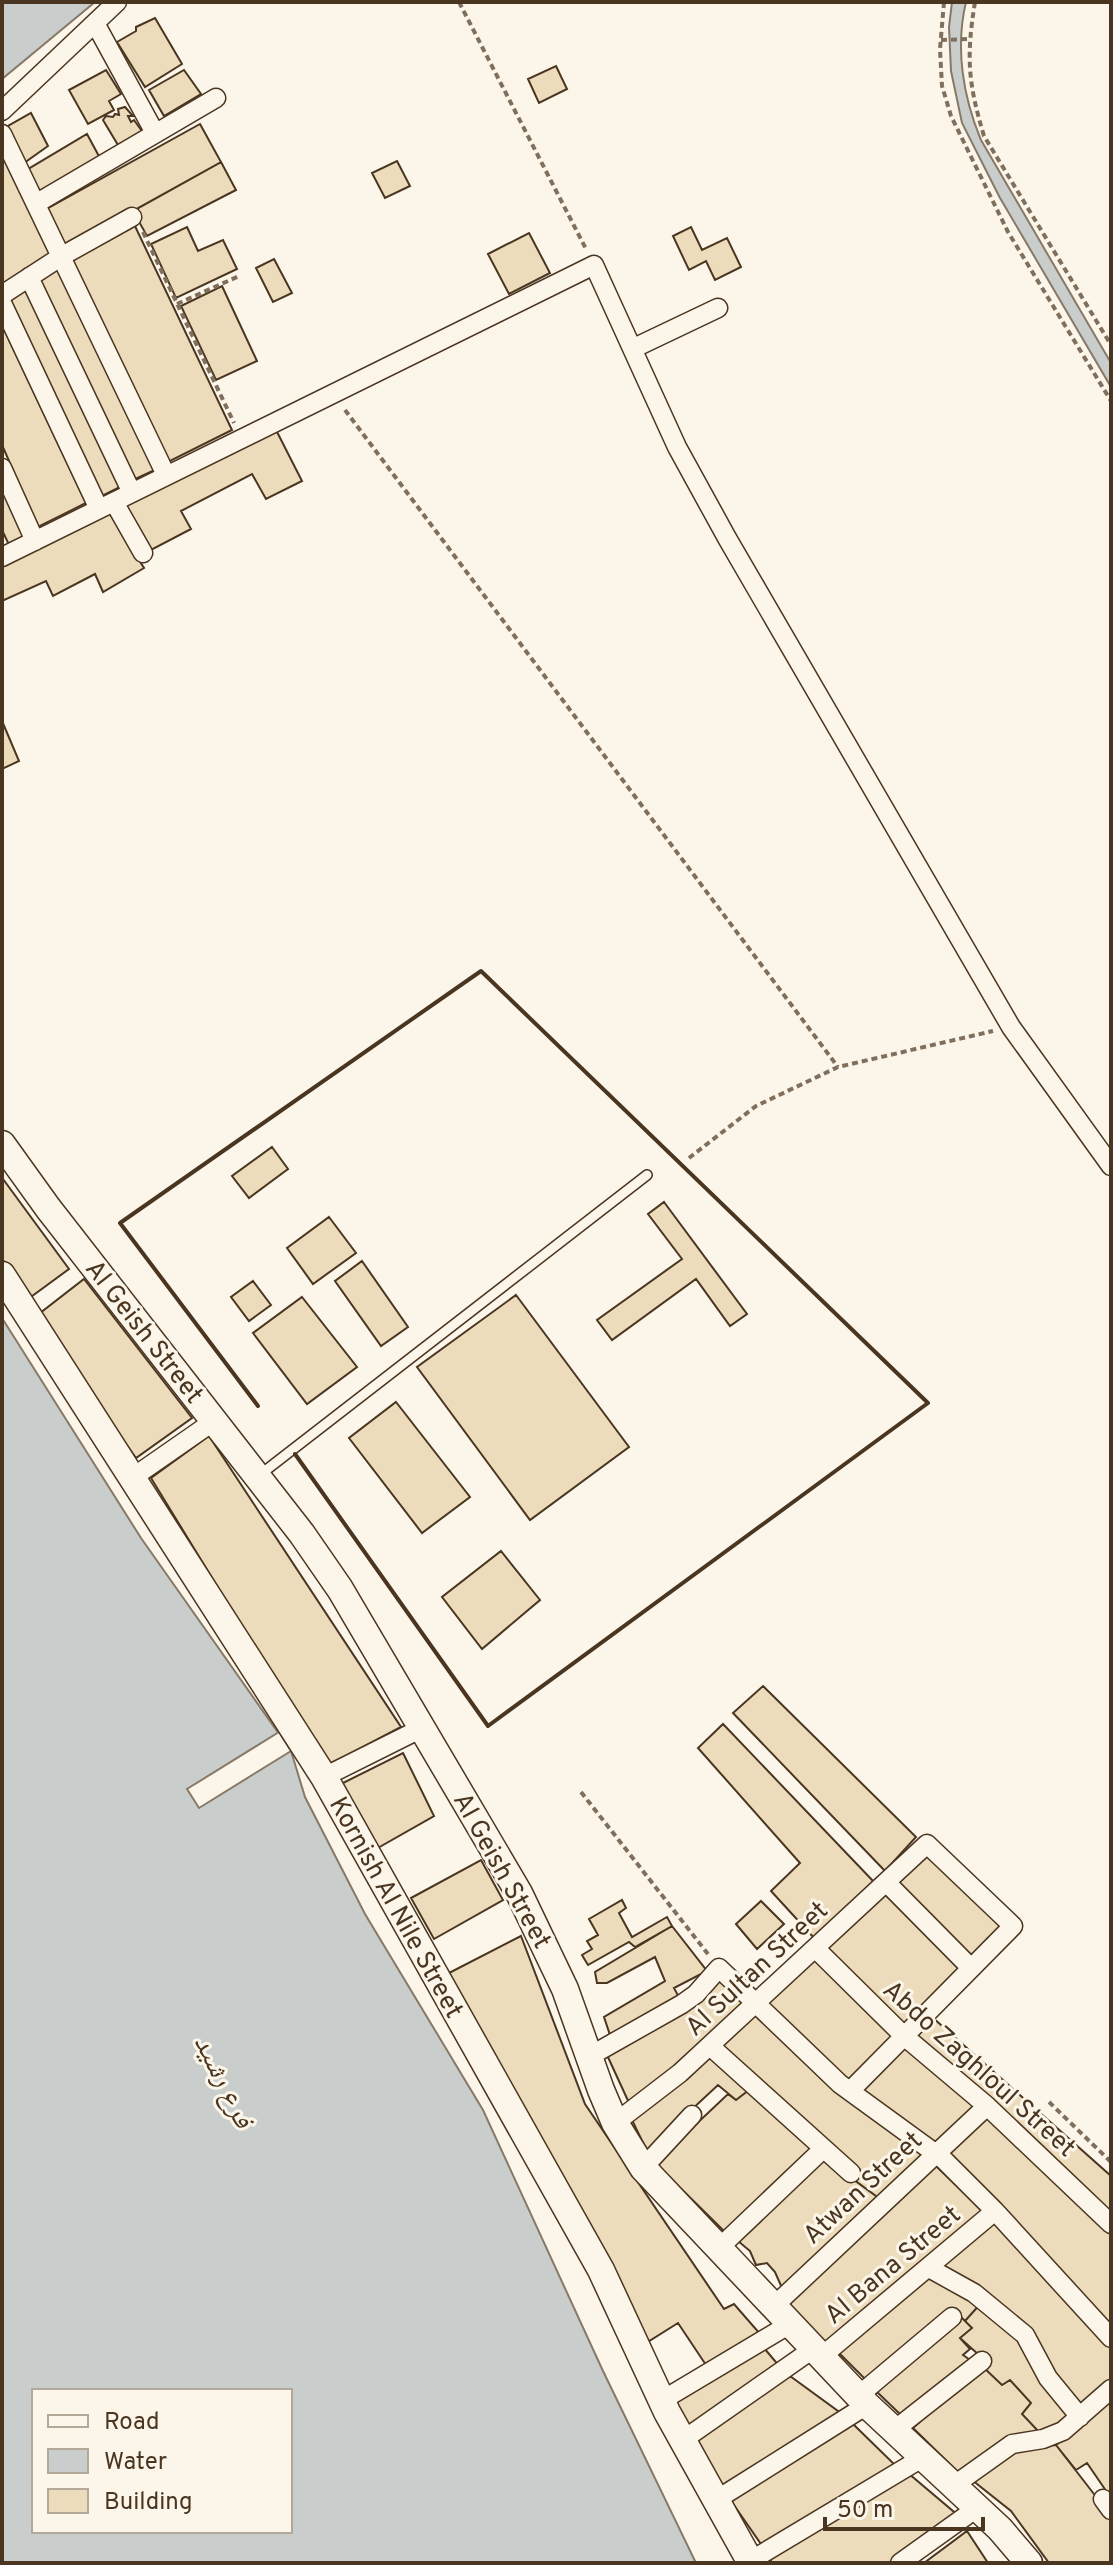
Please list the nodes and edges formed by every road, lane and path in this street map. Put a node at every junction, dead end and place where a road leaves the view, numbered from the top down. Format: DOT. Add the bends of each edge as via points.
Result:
graph roads {
  1 [pos="117,2"];
  2 [pos="459,2"];
  3 [pos="944,2"];
  4 [pos="975,2"];
  5 [pos="95,23"];
  6 [pos="967,39"];
  7 [pos="944,40"];
  8 [pos="216,98"];
  9 [pos="2,111"];
  10 [pos="155,133"];
  11 [pos="2,134"];
  12 [pos="37,203"];
  13 [pos="132,217"];
  14 [pos="62,256"];
  15 [pos="594,265"];
  16 [pos="239,276"];
  17 [pos="29,277"];
  18 [pos="2,295"];
  19 [pos="2,303"];
  20 [pos="177,304"];
  21 [pos="718,308"];
  22 [pos="1111,345"];
  23 [pos="634,348"];
  24 [pos="333,393"];
  25 [pos="1111,401"];
  26 [pos="242,439"];
  27 [pos="2,468"];
  28 [pos="166,475"];
  29 [pos="132,493"];
  30 [pos="107,505"];
  31 [pos="35,541"];
  32 [pos="143,553"];
  33 [pos="2,557"];
  34 [pos="1011,1027"];
  35 [pos="838,1067"];
  36 [pos="2,1144"];
  37 [pos="689,1158"];
  38 [pos="1111,1166"];
  39 [pos="647,1175"];
  40 [pos="2,1275"];
  41 [pos="214,1421"];
  42 [pos="257,1477"];
  43 [pos="132,1478"];
  44 [pos="422,1728"];
  45 [pos="324,1777"];
  46 [pos="581,1792"];
  47 [pos="886,1882"];
  48 [pos="815,1948"];
  49 [pos="719,1968"];
  50 [pos="971,1968"];
  51 [pos="756,2003"];
  52 [pos="904,2036"];
  53 [pos="710,2046"];
  54 [pos="590,2056"];
  55 [pos="850,2091"];
  56 [pos="1049,2102"];
  57 [pos="987,2106"];
  58 [pos="692,2115"];
  59 [pos="615,2123"];
  60 [pos="823,2149"];
  61 [pos="936,2153"];
  62 [pos="1111,2162"];
  63 [pos="643,2168"];
  64 [pos="851,2173"];
  65 [pos="995,2211"];
  66 [pos="1111,2224"];
  67 [pos="718,2249"];
  68 [pos="929,2268"];
  69 [pos="781,2315"];
  70 [pos="952,2317"];
  71 [pos="1111,2338"];
  72 [pos="817,2353"];
  73 [pos="982,2361"];
  74 [pos="1111,2389"];
  75 [pos="862,2400"];
  76 [pos="661,2401"];
  77 [pos="1080,2417"];
  78 [pos="893,2431"];
  79 [pos="683,2440"];
  80 [pos="922,2458"];
  81 [pos="953,2486"];
  82 [pos="716,2500"];
  83 [pos="977,2508"];
  84 [pos="750,2562"];
  85 [pos="900,2563"];
  86 [pos="1029,2563"];
  1 -- 5 [label="street"];
  2 -- 15 [label="path"];
  3 -- 7 [label="path"];
  4 -- 6 [label="path"];
  5 -- 9 [label="street"];
  5 -- 10 [label="street"];
  6 -- 7 [label="path"];
  6 -- 22 [label="path" via="974,103 984,136"];
  7 -- 25 [label="path" via="942,86 951,116 1008,232"];
  8 -- 10 [label="street"];
  10 -- 12 [label="street"];
  11 -- 12 [label="street"];
  12 -- 14 [label="street"];
  13 -- 14 [label="street"];
  13 -- 20 [label="path"];
  14 -- 17 [label="street"];
  14 -- 28 [label="street"];
  15 -- 23 [label="street"];
  15 -- 24 [label="street"];
  16 -- 20 [label="path"];
  17 -- 18 [label="street"];
  17 -- 29 [label="street"];
  19 -- 30 [label="street"];
  20 -- 26 [label="path"];
  21 -- 23 [label="street"];
  23 -- 34 [label="street" via="698,487"];
  24 -- 26 [label="street"];
  24 -- 35 [label="path"];
  26 -- 28 [label="street"];
  27 -- 31 [label="street"];
  28 -- 29 [label="street"];
  29 -- 30 [label="street"];
  30 -- 31 [label="street"];
  30 -- 32 [label="street"];
  31 -- 33 [label="street"];
  34 -- 35 [label="path"];
  34 -- 38 [label="street"];
  35 -- 37 [label="path" via="756,1106"];
  36 -- 41 [label="main road, Al Geish Street"];
  39 -- 42 [label="lane"];
  40 -- 43 [label="main road, Kornish Al Nile Street"];
  41 -- 42 [label="main road, Al Geish Street"];
  41 -- 43 [label="street"];
  42 -- 44 [label="main road, Al Geish Street" via="322,1562"];
  43 -- 45 [label="main road, Kornish Al Nile Street"];
  44 -- 45 [label="street"];
  44 -- 54 [label="main road, Al Geish Street" via="530,1914"];
  45 -- 76 [label="main road, Kornish Al Nile Street" via="601,2270"];
  46 -- 49 [label="path"];
  47 -- 48 [label="street, Al Sultan Street"];
  47 -- 50 [label="street"];
  47 -- 50 [label="street, Al Sultan Street" via="927,1844 1013,1926"];
  48 -- 51 [label="street, Al Sultan Street"];
  48 -- 52 [label="street, Abdo Zaghloul Street"];
  49 -- 51 [label="street"];
  49 -- 54 [label="street" via="682,2004"];
  50 -- 52 [label="street"];
  51 -- 53 [label="street, Al Sultan Street"];
  51 -- 55 [label="street"];
  52 -- 55 [label="street"];
  52 -- 57 [label="street, Abdo Zaghloul Street"];
  53 -- 59 [label="street, Al Sultan Street"];
  53 -- 60 [label="street"];
  54 -- 59 [label="main road, Al Geish Street"];
  55 -- 61 [label="street"];
  56 -- 62 [label="path"];
  57 -- 61 [label="street, Atwan Street"];
  57 -- 66 [label="street, Abdo Zaghloul Street"];
  58 -- 63 [label="street"];
  59 -- 63 [label="main road, Al Geish Street"];
  60 -- 64 [label="street"];
  60 -- 67 [label="street"];
  61 -- 65 [label="street"];
  61 -- 69 [label="street, Atwan Street"];
  63 -- 67 [label="main road, Al Geish Street"];
  65 -- 68 [label="street, Al Bana Street"];
  65 -- 71 [label="street"];
  67 -- 69 [label="main road, Al Geish Street"];
  68 -- 72 [label="street, Al Bana Street"];
  68 -- 77 [label="street" via="974,2293 1025,2335 1052,2385"];
  69 -- 72 [label="main road, Al Geish Street"];
  69 -- 76 [label="street, Atwan Street"];
  70 -- 75 [label="street"];
  72 -- 75 [label="main road, Al Geish Street"];
  72 -- 79 [label="street, Al Bana Street"];
  73 -- 78 [label="street"];
  74 -- 77 [label="street"];
  75 -- 78 [label="main road, Al Geish Street"];
  75 -- 82 [label="street"];
  76 -- 79 [label="main road, Kornish Al Nile Street"];
  77 -- 81 [label="street" via="1054,2436 1003,2449"];
  78 -- 80 [label="main road, Al Geish Street"];
  79 -- 82 [label="main road, Kornish Al Nile Street"];
  80 -- 81 [label="main road, Al Geish Street"];
  80 -- 84 [label="street"];
  81 -- 83 [label="main road, Al Geish Street"];
  82 -- 84 [label="main road, Kornish Al Nile Street"];
  83 -- 85 [label="street"];
  83 -- 86 [label="main road, Al Geish Street"];
}
